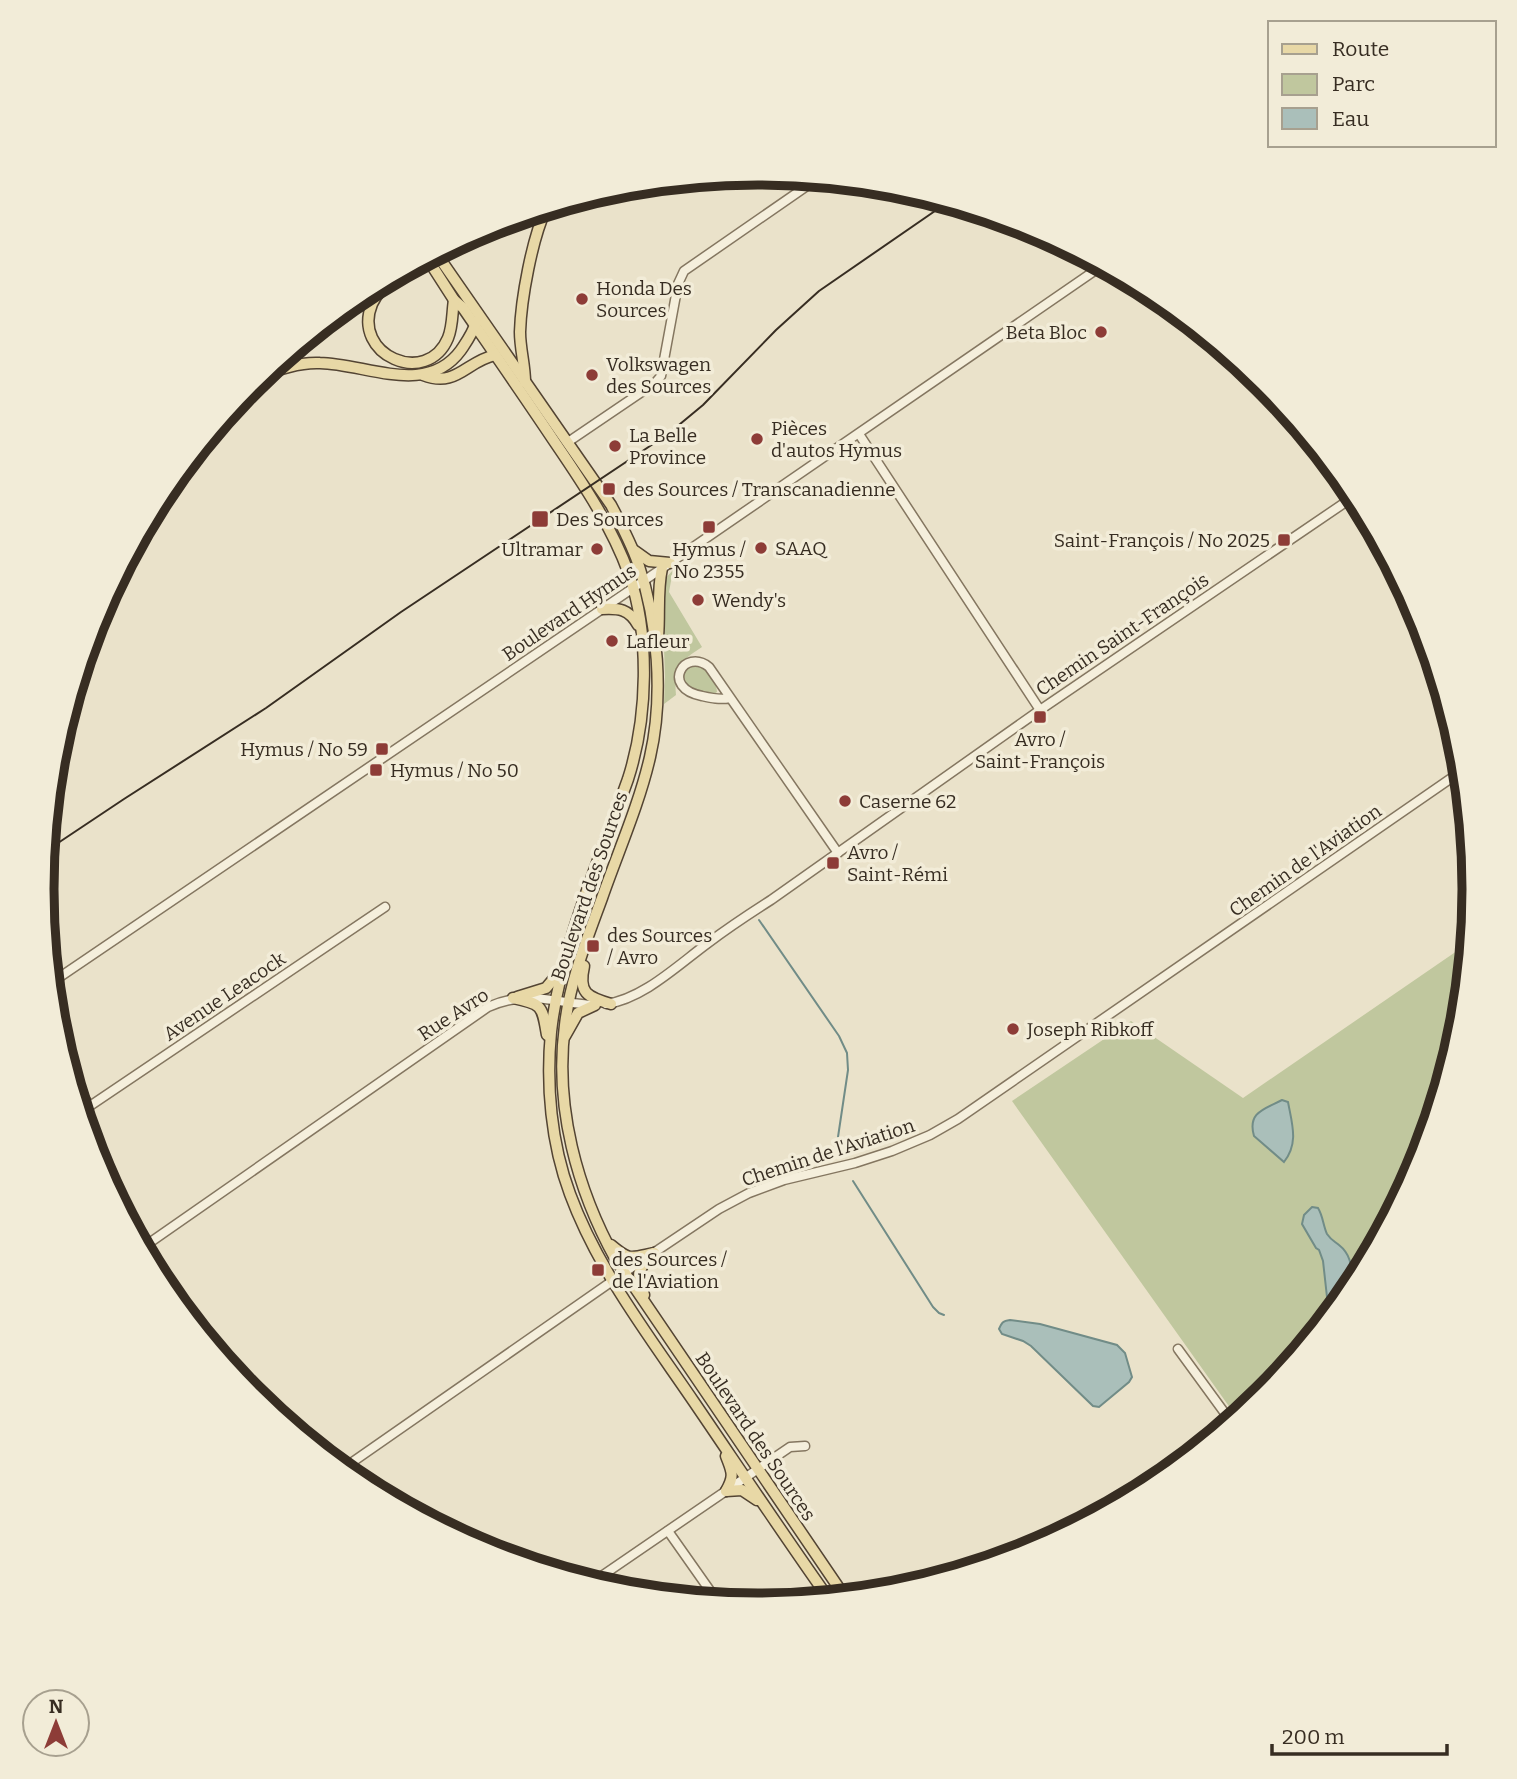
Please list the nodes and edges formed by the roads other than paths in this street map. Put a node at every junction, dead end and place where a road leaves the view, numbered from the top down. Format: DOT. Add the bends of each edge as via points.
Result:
graph roads {
  1 [pos="805,187"];
  2 [pos="542,220"];
  3 [pos="438,263"];
  4 [pos="435,265"];
  5 [pos="440,269"];
  6 [pos="1094,271"];
  7 [pos="375,299"];
  8 [pos="454,300"];
  9 [pos="478,315"];
  10 [pos="475,326"];
  11 [pos="495,355"];
  12 [pos="286,367"];
  13 [pos="422,375"];
  14 [pos="525,382"];
  15 [pos="859,434"];
  16 [pos="568,442"];
  17 [pos="1346,502"];
  18 [pos="632,548"];
  19 [pos="666,566"];
  20 [pos="643,581"];
  21 [pos="633,587"];
  22 [pos="602,608"];
  23 [pos="640,628"];
  24 [pos="656,659"];
  25 [pos="730,698"];
  26 [pos="1040,710"];
  27 [pos="1453,777"];
  28 [pos="838,853"];
  29 [pos="385,907"];
  30 [pos="594,919"];
  31 [pos="564,966"];
  32 [pos="60,977"];
  33 [pos="513,999"];
  34 [pos="556,999"];
  35 [pos="569,1002"];
  36 [pos="611,1004"];
  37 [pos="595,1005"];
  38 [pos="563,1039"];
  39 [pos="550,1050"];
  40 [pos="87,1101"];
  41 [pos="90,1105"];
  42 [pos="605,1240"];
  43 [pos="149,1243"];
  44 [pos="653,1253"];
  45 [pos="624,1272"];
  46 [pos="613,1281"];
  47 [pos="650,1310"];
  48 [pos="1178,1349"];
  49 [pos="1227,1416"];
  50 [pos="719,1439"];
  51 [pos="806,1446"];
  52 [pos="351,1463"];
  53 [pos="757,1469"];
  54 [pos="745,1478"];
  55 [pos="726,1491"];
  56 [pos="768,1510"];
  57 [pos="668,1531"];
  58 [pos="602,1576"];
  59 [pos="839,1589"];
  60 [pos="823,1590"];
  61 [pos="711,1592"];
  1 -- 16 [label="street" via="684,271 661,376"];
  2 -- 14 [label="main road" via="522,314"];
  3 -- 5 [label="main road, Boulevard des Sources"];
  4 -- 5 [label="main road, Boulevard des Sources"];
  5 -- 8 [label="main road, Boulevard des Sources"];
  5 -- 9 [label="main road, Boulevard des Sources"];
  6 -- 15 [label="street, Boulevard Hymus"];
  7 -- 8 [label="main road" via="369,325 378,348 410,363 436,354 444,346"];
  8 -- 10 [label="main road, Boulevard des Sources"];
  9 -- 10 [label="main road"];
  9 -- 14 [label="main road, Boulevard des Sources"];
  10 -- 11 [label="main road, Boulevard des Sources"];
  10 -- 13 [label="main road" via="452,360"];
  11 -- 13 [label="main road" via="449,378 435,380"];
  11 -- 21 [label="main road, Boulevard des Sources" via="603,517"];
  12 -- 13 [label="main road" via="318,363"];
  14 -- 16 [label="main road, Boulevard des Sources"];
  15 -- 19 [label="street, Boulevard Hymus"];
  15 -- 26 [label="street, Chemin Saint-François"];
  16 -- 18 [label="main road, Boulevard des Sources" via="606,497"];
  17 -- 26 [label="street, Chemin Saint-François"];
  18 -- 19 [label="main road" via="645,560"];
  18 -- 20 [label="main road, Boulevard des Sources"];
  19 -- 20 [label="street, Boulevard Hymus"];
  19 -- 24 [label="main road" via="659,584"];
  20 -- 21 [label="street, Boulevard Hymus"];
  20 -- 24 [label="main road, Boulevard des Sources"];
  21 -- 22 [label="street, Boulevard Hymus"];
  21 -- 23 [label="main road, Boulevard des Sources"];
  22 -- 23 [label="main road" via="626,611"];
  22 -- 32 [label="street, Boulevard Hymus"];
  23 -- 31 [label="main road, Boulevard des Sources" via="642,698 634,757"];
  24 -- 30 [label="main road, Boulevard des Sources" via="657,710 649,758"];
  25 -- 25 [label="street" via="708,665 695,661 682,668 680,681 686,692"];
  25 -- 28 [label="street"];
  26 -- 28 [label="street, Rue Avro"];
  27 -- 44 [label="street, Chemin de l'Aviation" via="948,1125 880,1156 749,1193"];
  28 -- 36 [label="street, Rue Avro" via="644,990"];
  29 -- 41 [label="street, Avenue Leacock"];
  30 -- 35 [label="main road, Boulevard des Sources"];
  30 -- 36 [label="main road" via="582,984 590,997"];
  31 -- 33 [label="main road" via="546,988"];
  31 -- 34 [label="main road, Boulevard des Sources"];
  33 -- 34 [label="street, Rue Avro"];
  33 -- 39 [label="main road" via="541,1008"];
  33 -- 43 [label="street, Rue Avro" via="483,1010"];
  34 -- 35 [label="street, Rue Avro"];
  34 -- 39 [label="main road, Boulevard des Sources"];
  35 -- 37 [label="street, Rue Avro"];
  35 -- 38 [label="main road, Boulevard des Sources"];
  36 -- 37 [label="street, Rue Avro"];
  37 -- 38 [label="main road" via="578,1013"];
  38 -- 42 [label="main road, Boulevard des Sources" via="572,1147"];
  39 -- 46 [label="main road, Boulevard des Sources" via="551,1108 561,1166 576,1209"];
  40 -- 41 [label="street"];
  42 -- 44 [label="main road" via="627,1257"];
  42 -- 45 [label="main road, Boulevard des Sources"];
  44 -- 45 [label="street, Chemin de l'Aviation"];
  44 -- 47 [label="main road" via="638,1275"];
  45 -- 46 [label="street, Chemin de l'Aviation"];
  45 -- 47 [label="main road, Boulevard des Sources"];
  46 -- 50 [label="main road, Boulevard des Sources"];
  46 -- 52 [label="street, Chemin de l'Aviation"];
  47 -- 53 [label="main road, Boulevard des Sources"];
  48 -- 49 [label="street"];
  50 -- 54 [label="main road, Boulevard des Sources"];
  50 -- 55 [label="main road" via="733,1474"];
  51 -- 53 [label="street" via="790,1447"];
  53 -- 54 [label="street"];
  53 -- 59 [label="main road, Boulevard des Sources"];
  54 -- 55 [label="street"];
  54 -- 56 [label="main road, Boulevard des Sources"];
  55 -- 56 [label="main road" via="745,1491"];
  55 -- 57 [label="street"];
  56 -- 60 [label="main road, Boulevard des Sources"];
  57 -- 58 [label="street"];
  57 -- 61 [label="street"];
}
